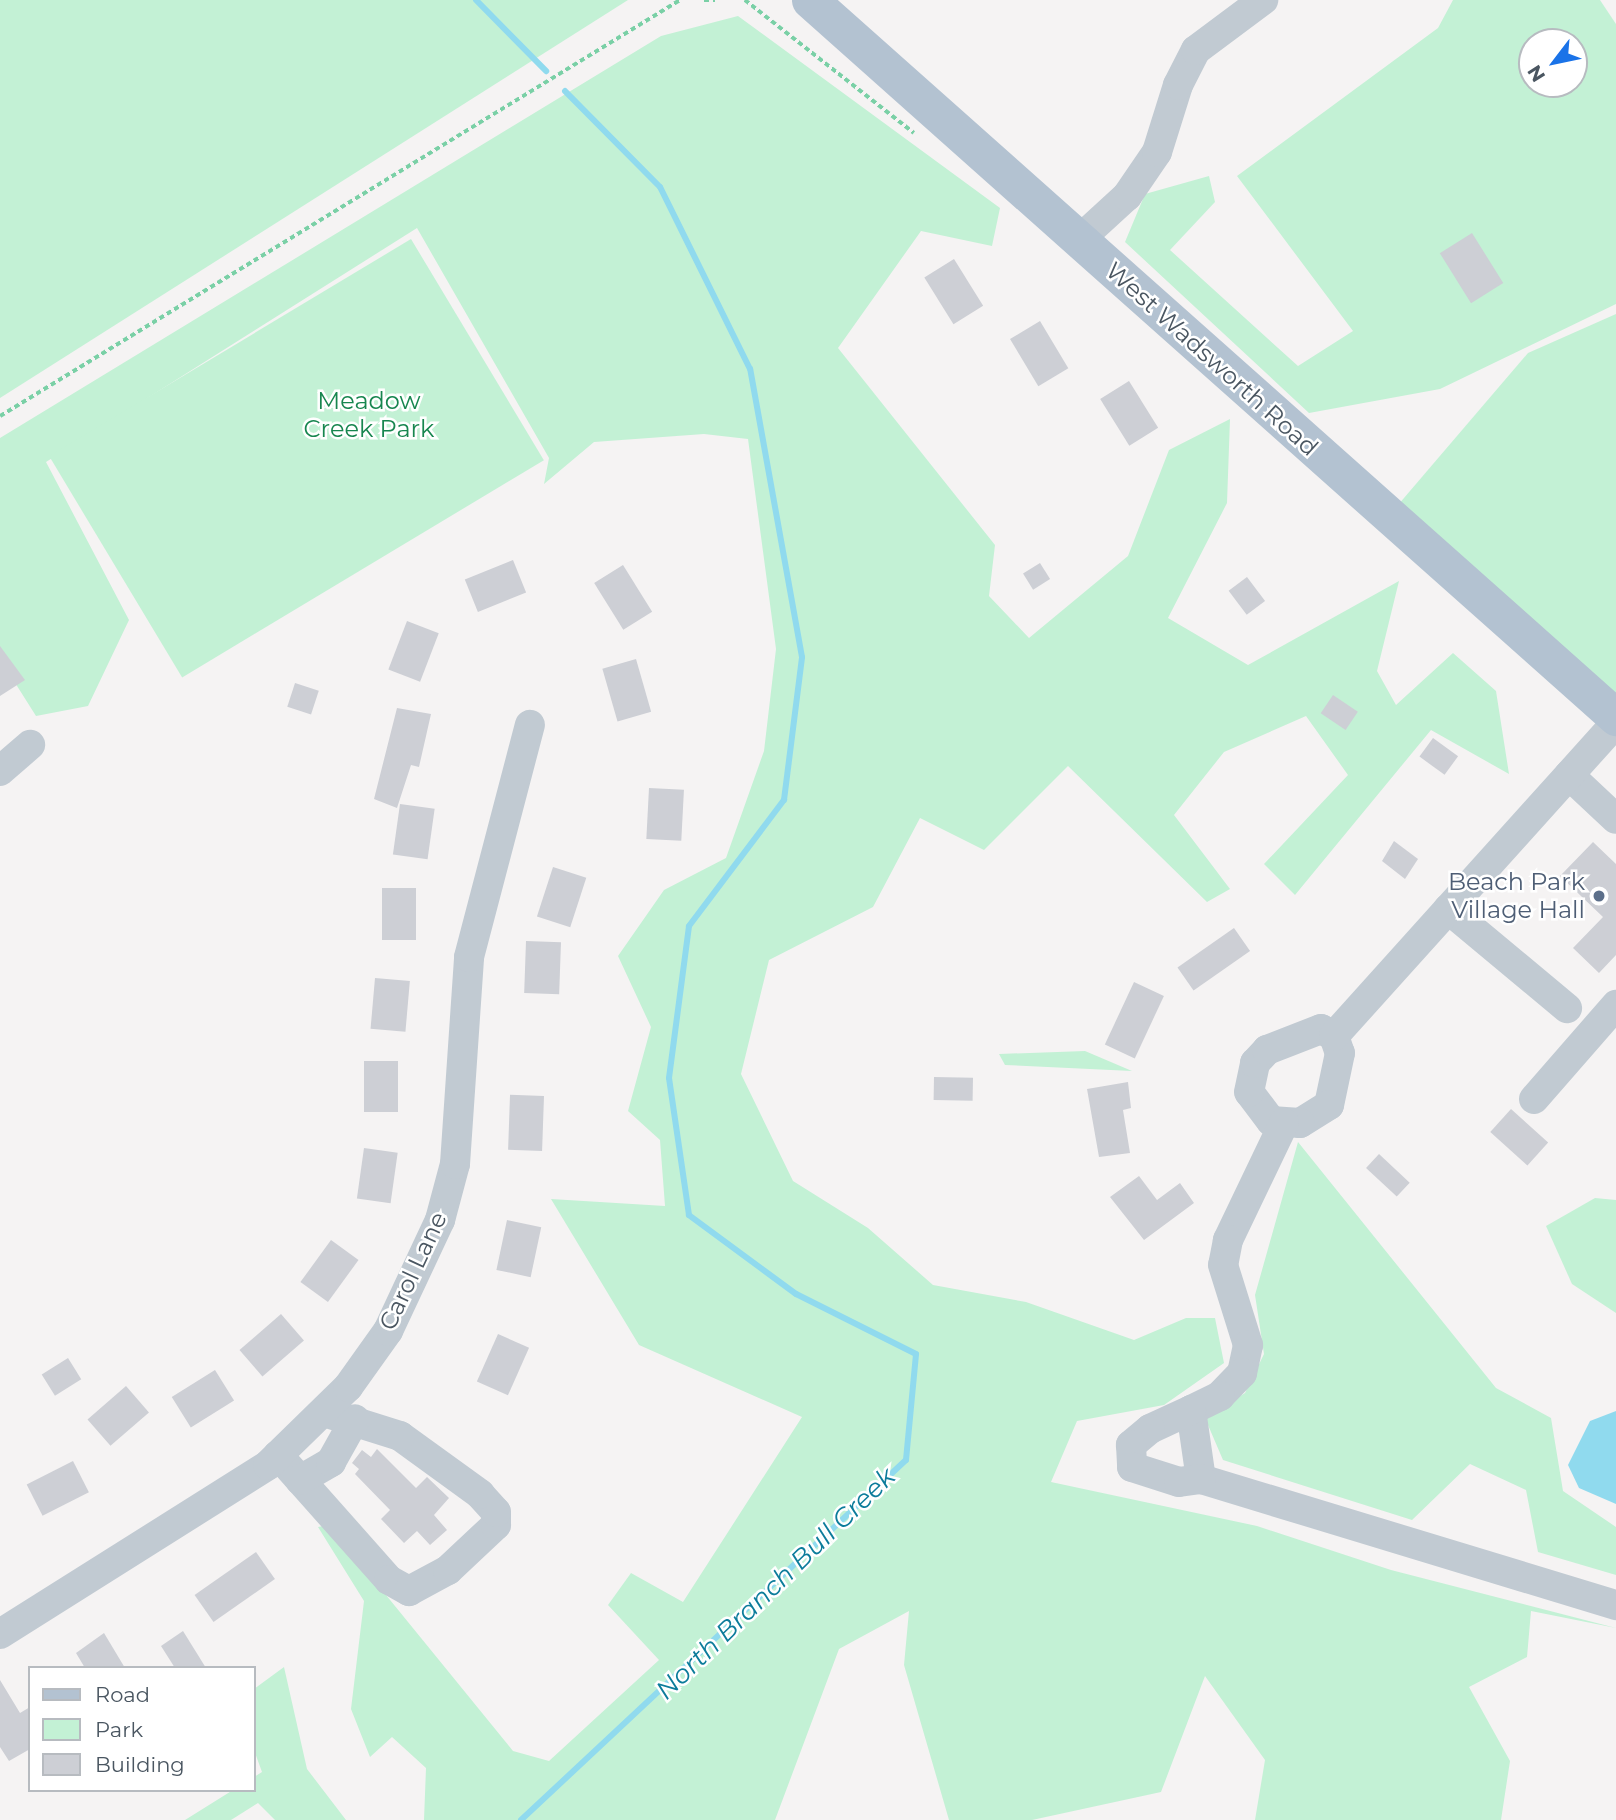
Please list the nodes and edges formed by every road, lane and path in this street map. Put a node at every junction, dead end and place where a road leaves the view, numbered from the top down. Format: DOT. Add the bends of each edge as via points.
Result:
graph roads {
  1 [pos="680,0"];
  2 [pos="704,0"];
  3 [pos="715,0"];
  4 [pos="745,0"];
  5 [pos="810,0"];
  6 [pos="1264,0"];
  7 [pos="926,143"];
  8 [pos="1080,239"];
  9 [pos="0,416"];
  10 [pos="1616,717"];
  11 [pos="1616,723"];
  12 [pos="530,724"];
  13 [pos="30,745"];
  14 [pos="0,771"];
  15 [pos="1569,775"];
  16 [pos="1616,819"];
  17 [pos="1448,909"];
  18 [pos="1616,1005"];
  19 [pos="1567,1008"];
  20 [pos="1334,1036"];
  21 [pos="1534,1100"];
  22 [pos="1284,1123"];
  23 [pos="1191,1410"];
  24 [pos="324,1412"];
  25 [pos="355,1419"];
  26 [pos="278,1455"];
  27 [pos="1201,1479"];
  28 [pos="300,1480"];
  29 [pos="1616,1605"];
  30 [pos="0,1634"];
  1 -- 9 [label="path"];
  2 -- 3 [label="path"];
  4 -- 7 [label="path"];
  5 -- 8 [label="main road, West Wadsworth Road"];
  6 -- 8 [label="street" via="1196,50 1178,85 1157,152 1127,196"];
  8 -- 10 [label="main road, West Wadsworth Road"];
  11 -- 15 [label="street"];
  12 -- 24 [label="street, Carol Lane" via="469,957 464,1094 440,1220 388,1331"];
  13 -- 14 [label="street"];
  15 -- 16 [label="street"];
  15 -- 17 [label="street"];
  17 -- 19 [label="street"];
  17 -- 20 [label="street"];
  18 -- 21 [label="street"];
  20 -- 22 [label="street" via="1339,1073 1329,1105 1300,1123"];
  20 -- 22 [label="street" via="1321,1029 1297,1034 1255,1063 1249,1092 1256,1108"];
  22 -- 23 [label="street" via="1228,1240 1223,1265 1248,1345 1242,1373 1220,1396"];
  23 -- 27 [label="street"];
  23 -- 27 [label="street" via="1131,1445 1132,1467 1179,1482"];
  24 -- 25 [label="street"];
  24 -- 26 [label="street, Carol Lane"];
  25 -- 28 [label="street" via="331,1462"];
  25 -- 28 [label="street" via="400,1436 480,1494 496,1512 496,1525 448,1570 409,1591 389,1580"];
  26 -- 28 [label="street"];
  26 -- 30 [label="street, Carol Lane" via="211,1506"];
  27 -- 29 [label="street"];
}
